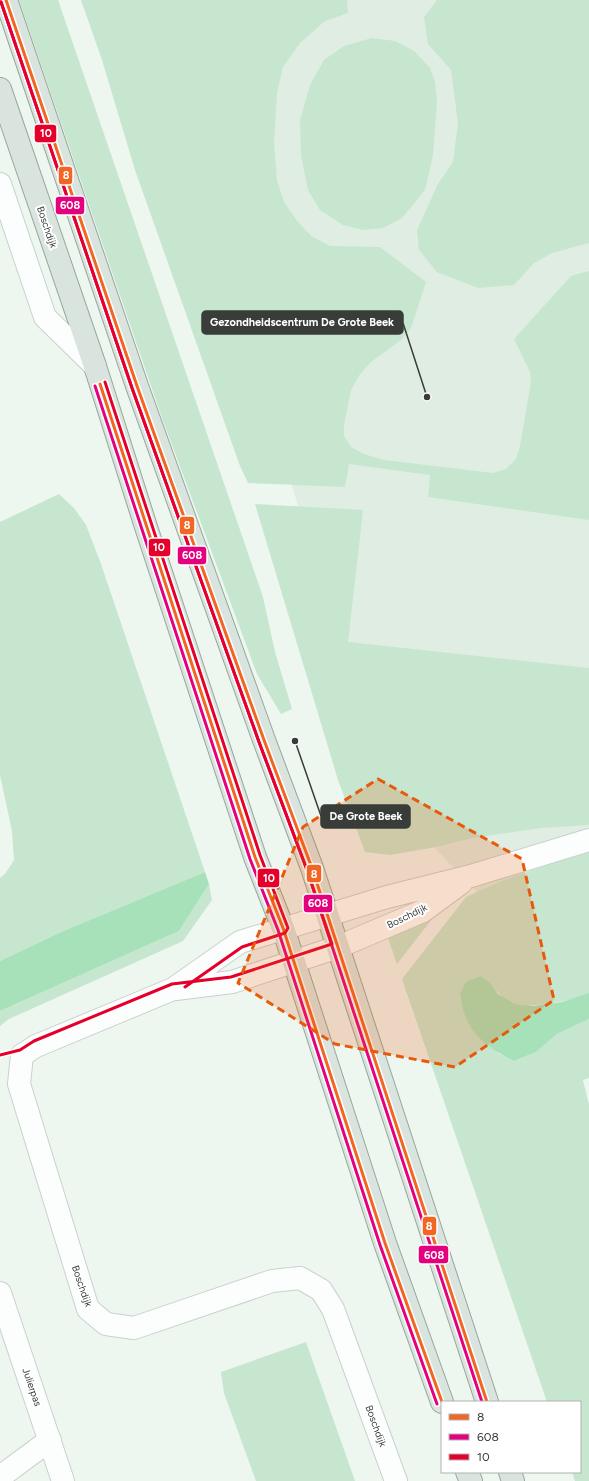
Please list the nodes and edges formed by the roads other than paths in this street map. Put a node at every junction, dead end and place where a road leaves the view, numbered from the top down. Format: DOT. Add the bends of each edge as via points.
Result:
graph roads {
  1 [pos="6,0"];
  2 [pos="0,89"];
  3 [pos="0,184"];
  4 [pos="94,366"];
  5 [pos="589,840"];
  6 [pos="471,876"];
  7 [pos="328,915"];
  8 [pos="283,928"];
  9 [pos="338,948"];
  10 [pos="294,962"];
  11 [pos="173,989"];
  12 [pos="0,1293"];
  13 [pos="442,1401"];
  14 [pos="487,1401"];
  15 [pos="50,1440"];
  16 [pos="0,1477"];
  17 [pos="63,1481"];
  18 [pos="396,1481"];
  1 -- 7 [label="main road" via="136,386"];
  2 -- 4 [label="main road, Boschdijk"];
  3 -- 4 [label="street, Boschdijk" via="45,317"];
  4 -- 8 [label="main road, Boschdijk" via="255,857"];
  5 -- 6 [label="street, Boschdijk"];
  6 -- 7 [label="street, Boschdijk"];
  6 -- 9 [label="street, Boschdijk" via="423,911"];
  7 -- 8 [label="street, Boschdijk"];
  7 -- 9 [label="main road"];
  8 -- 10 [label="main road, Boschdijk"];
  8 -- 11 [label="street, Boschdijk" via="240,942"];
  9 -- 10 [label="street, Boschdijk"];
  9 -- 14 [label="main road"];
  10 -- 11 [label="street, Boschdijk" via="232,982"];
  10 -- 13 [label="main road, Boschdijk" via="385,1243"];
  11 -- 18 [label="street, Boschdijk" via="36,1046 22,1056 19,1084 88,1309 106,1324 134,1328 272,1281 300,1278 321,1290 333,1309"];
  12 -- 15 [label="street, Julierpas"];
  15 -- 16 [label="street"];
  15 -- 17 [label="street, Julierpas"];
}
